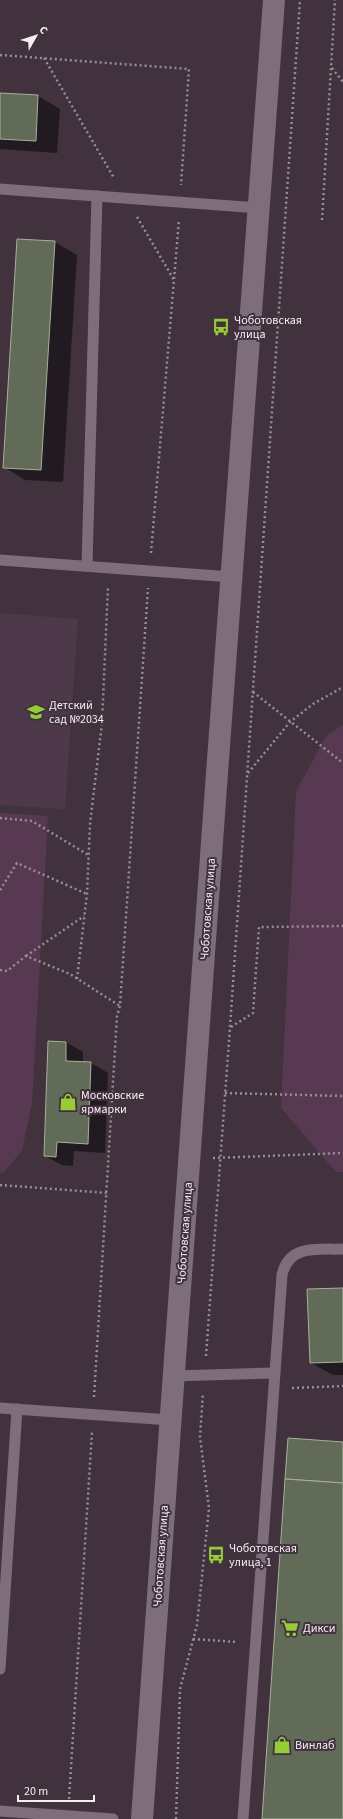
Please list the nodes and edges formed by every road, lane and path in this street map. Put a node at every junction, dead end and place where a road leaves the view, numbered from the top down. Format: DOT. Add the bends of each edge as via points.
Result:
graph roads {
  1 [pos="274,0"];
  2 [pos="300,0"];
  3 [pos="335,0"];
  4 [pos="0,55"];
  5 [pos="44,58"];
  6 [pos="331,68"];
  7 [pos="343,82"];
  8 [pos="0,189"];
  9 [pos="97,196"];
  10 [pos="126,198"];
  11 [pos="180,202"];
  12 [pos="258,208"];
  13 [pos="322,220"];
  14 [pos="174,280"];
  15 [pos="0,560"];
  16 [pos="87,566"];
  17 [pos="108,568"];
  18 [pos="150,571"];
  19 [pos="232,577"];
  20 [pos="343,687"];
  21 [pos="252,692"];
  22 [pos="290,722"];
  23 [pos="343,763"];
  24 [pos="247,773"];
  25 [pos="0,818"];
  26 [pos="90,856"];
  27 [pos="0,890"];
  28 [pos="88,894"];
  29 [pos="84,916"];
  30 [pos="343,926"];
  31 [pos="26,956"];
  32 [pos="0,970"];
  33 [pos="77,979"];
  34 [pos="120,1006"];
  35 [pos="230,1028"];
  36 [pos="225,1093"];
  37 [pos="343,1096"];
  38 [pos="343,1153"];
  39 [pos="190,1159"];
  40 [pos="0,1185"];
  41 [pos="108,1193"];
  42 [pos="343,1250"];
  43 [pos="274,1373"];
  44 [pos="174,1376"];
  45 [pos="204,1376"];
  46 [pos="343,1386"];
  47 [pos="303,1388"];
  48 [pos="0,1408"];
  49 [pos="17,1409"];
  50 [pos="93,1414"];
  51 [pos="170,1420"];
  52 [pos="193,1639"];
  53 [pos="255,1644"];
  54 [pos="0,1669"];
  55 [pos="0,1811"];
  56 [pos="68,1816"];
  57 [pos="113,1819"];
  58 [pos="142,1819"];
  59 [pos="176,1819"];
  60 [pos="243,1819"];
  1 -- 12 [label="main road, Чоботовская улица"];
  2 -- 21 [label="path"];
  3 -- 6 [label="path"];
  4 -- 5 [label="path"];
  5 -- 10 [label="path"];
  5 -- 11 [label="path" via="189,69"];
  6 -- 7 [label="path"];
  6 -- 13 [label="path"];
  8 -- 9 [label="lane"];
  9 -- 10 [label="lane"];
  9 -- 16 [label="lane"];
  10 -- 11 [label="lane"];
  10 -- 14 [label="path"];
  11 -- 12 [label="lane"];
  11 -- 14 [label="path"];
  12 -- 19 [label="main road, Чоботовская улица"];
  14 -- 18 [label="path"];
  15 -- 16 [label="lane"];
  16 -- 17 [label="lane"];
  17 -- 18 [label="lane"];
  17 -- 26 [label="path" via="102,723 90,824"];
  18 -- 19 [label="lane"];
  18 -- 34 [label="path"];
  19 -- 39 [label="main road, Чоботовская улица"];
  20 -- 22 [label="path" via="313,704"];
  21 -- 22 [label="path"];
  21 -- 24 [label="path"];
  22 -- 23 [label="path"];
  22 -- 24 [label="path"];
  24 -- 35 [label="path"];
  25 -- 26 [label="path" via="32,821"];
  26 -- 28 [label="path"];
  27 -- 28 [label="path" via="17,863"];
  28 -- 29 [label="path"];
  29 -- 31 [label="path"];
  29 -- 33 [label="path"];
  30 -- 35 [label="path" via="259,927 253,1013"];
  31 -- 32 [label="path" via="7,971"];
  31 -- 33 [label="path"];
  33 -- 34 [label="path"];
  34 -- 41 [label="path" via="117,1016"];
  35 -- 36 [label="path"];
  36 -- 37 [label="path"];
  36 -- 45 [label="path"];
  38 -- 39 [label="path"];
  39 -- 44 [label="main road, Чоботовская улица"];
  40 -- 41 [label="path"];
  41 -- 50 [label="path"];
  42 -- 43 [label="lane" via="302,1251 289,1259 284,1266"];
  43 -- 45 [label="lane"];
  43 -- 53 [label="lane"];
  44 -- 45 [label="lane"];
  44 -- 51 [label="main road, Чоботовская улица"];
  45 -- 52 [label="path" via="200,1437 210,1508 197,1625"];
  46 -- 47 [label="path"];
  48 -- 49 [label="lane"];
  49 -- 50 [label="lane"];
  49 -- 54 [label="lane"];
  50 -- 51 [label="lane"];
  50 -- 56 [label="path"];
  51 -- 58 [label="main road, Чоботовская улица"];
  52 -- 53 [label="path"];
  52 -- 59 [label="path" via="180,1689"];
  53 -- 60 [label="lane"];
  55 -- 56 [label="lane"];
  56 -- 57 [label="lane"];
}
